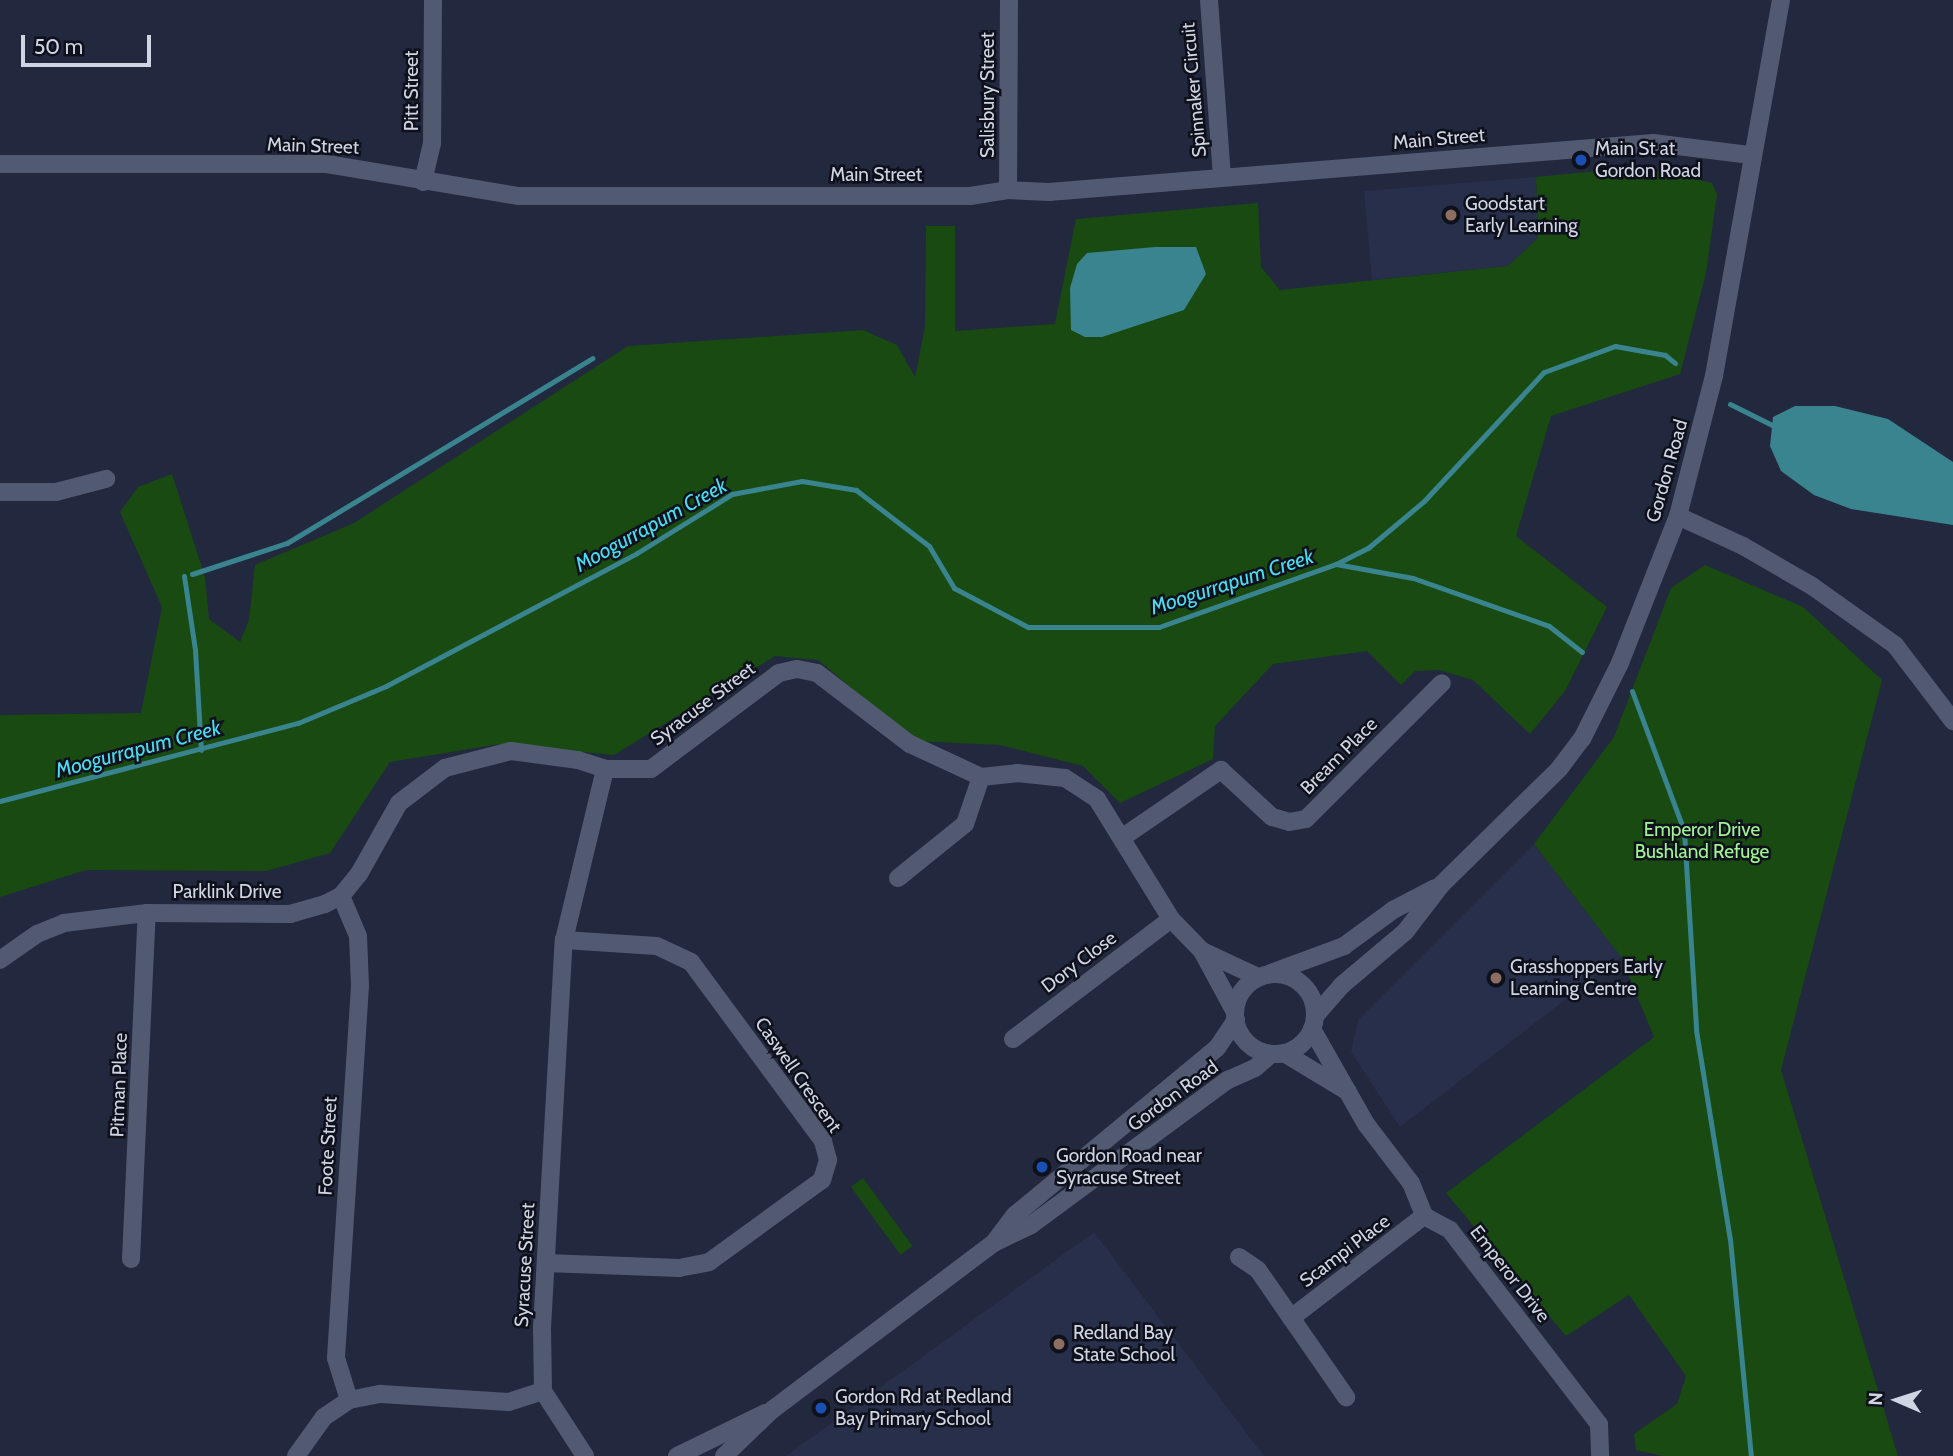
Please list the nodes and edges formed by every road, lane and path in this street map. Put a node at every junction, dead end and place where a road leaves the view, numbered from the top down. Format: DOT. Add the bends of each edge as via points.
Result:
graph roads {
  1 [pos="433,0"];
  2 [pos="1009,0"];
  3 [pos="1209,0"];
  4 [pos="1781,0"];
  5 [pos="1751,155"];
  6 [pos="0,164"];
  7 [pos="1222,178"];
  8 [pos="423,182"];
  9 [pos="1008,190"];
  10 [pos="106,479"];
  11 [pos="0,492"];
  12 [pos="1678,516"];
  13 [pos="1442,683"];
  14 [pos="1953,721"];
  15 [pos="605,769"];
  16 [pos="981,777"];
  17 [pos="1123,837"];
  18 [pos="898,878"];
  19 [pos="1441,885"];
  20 [pos="341,896"];
  21 [pos="147,913"];
  22 [pos="1171,919"];
  23 [pos="564,940"];
  24 [pos="1202,951"];
  25 [pos="0,960"];
  26 [pos="1262,976"];
  27 [pos="1236,1016"];
  28 [pos="1314,1022"];
  29 [pos="1013,1039"];
  30 [pos="1278,1053"];
  31 [pos="1347,1091"];
  32 [pos="1424,1216"];
  33 [pos="994,1243"];
  34 [pos="1239,1257"];
  35 [pos="131,1258"];
  36 [pos="546,1263"];
  37 [pos="1291,1318"];
  38 [pos="543,1391"];
  39 [pos="1346,1397"];
  40 [pos="349,1400"];
  41 [pos="772,1410"];
  42 [pos="744,1450"];
  43 [pos="296,1456"];
  44 [pos="585,1456"];
  45 [pos="677,1456"];
  46 [pos="724,1456"];
  47 [pos="1600,1456"];
  1 -- 8 [label="street, Pitt Street" via="432,144"];
  2 -- 9 [label="street, Salisbury Street"];
  3 -- 7 [label="street, Spinnaker Circuit"];
  4 -- 5 [label="street, Gordon Road"];
  5 -- 7 [label="street, Main Street" via="1653,143"];
  5 -- 12 [label="street, Gordon Road" via="1714,376"];
  6 -- 8 [label="street, Main Street" via="327,164"];
  7 -- 9 [label="street, Main Street"];
  8 -- 9 [label="street, Main Street" via="519,197 970,196"];
  10 -- 11 [label="street" via="56,492"];
  12 -- 14 [label="street" via="1812,586 1895,645"];
  12 -- 19 [label="street, Gordon Road" via="1620,663 1582,740 1530,801"];
  13 -- 17 [label="street, Bream Place" via="1306,819 1289,822 1272,817 1221,771"];
  15 -- 16 [label="street, Syracuse Street" via="650,769 779,673 797,669 817,673 910,744"];
  15 -- 20 [label="street" via="578,760 511,751 445,768 399,803 359,874"];
  15 -- 23 [label="street, Syracuse Street"];
  16 -- 17 [label="street" via="1017,773 1065,778 1097,799"];
  16 -- 18 [label="street" via="965,824"];
  17 -- 22 [label="street"];
  19 -- 26 [label="street, Gordon Road" via="1393,909 1344,946"];
  19 -- 28 [label="street, Gordon Road" via="1405,932 1364,964"];
  20 -- 21 [label="street, Parklink Drive" via="290,914"];
  20 -- 40 [label="street, Foote Street" via="358,936 360,986 335,1358"];
  21 -- 25 [label="street, Parklink Drive" via="64,923 37,934"];
  21 -- 35 [label="street, Pitman Place" via="148,973 139,1058"];
  22 -- 24 [label="street"];
  22 -- 29 [label="street, Dory Close"];
  23 -- 36 [label="street, Syracuse Street"];
  23 -- 36 [label="street, Caswell Crescent" via="656,946 691,962 823,1142 828,1160 822,1180 709,1262 679,1268"];
  24 -- 26 [label="street"];
  24 -- 27 [label="street"];
  26 -- 27 [label="street" via="1242,991"];
  26 -- 28 [label="street" via="1290,976 1301,983 1314,1004"];
  27 -- 30 [label="street" via="1248,1043"];
  27 -- 33 [label="street, Gordon Road" via="1217,1048 1015,1215"];
  28 -- 30 [label="street" via="1296,1048"];
  28 -- 31 [label="street"];
  30 -- 31 [label="street"];
  30 -- 33 [label="street, Gordon Road" via="1228,1080 1031,1225"];
  31 -- 32 [label="street" via="1411,1183"];
  32 -- 37 [label="street, Scampi Place"];
  32 -- 47 [label="street, Emperor Drive" via="1450,1230 1599,1424"];
  33 -- 41 [label="street, Gordon Road"];
  34 -- 37 [label="street, Scampi Place" via="1258,1270"];
  36 -- 38 [label="street, Syracuse Street"];
  37 -- 39 [label="street, Scampi Place"];
  38 -- 40 [label="street" via="509,1402 381,1394"];
  38 -- 44 [label="street"];
  40 -- 43 [label="street" via="324,1417"];
  41 -- 42 [label="street, Gordon Road"];
  41 -- 45 [label="street, Gordon Road"];
  42 -- 46 [label="street, Gordon Road"];
}
